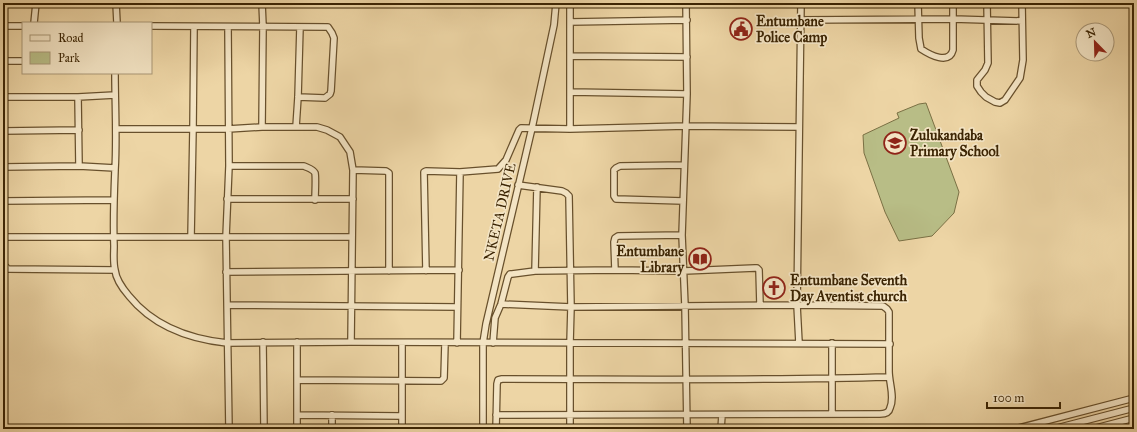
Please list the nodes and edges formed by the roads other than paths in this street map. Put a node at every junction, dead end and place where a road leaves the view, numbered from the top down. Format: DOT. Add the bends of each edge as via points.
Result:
graph roads {
  1 [pos="36,3"];
  2 [pos="116,3"];
  3 [pos="262,3"];
  4 [pos="556,3"];
  5 [pos="570,3"];
  6 [pos="686,3"];
  7 [pos="801,3"];
  8 [pos="918,3"];
  9 [pos="952,3"];
  10 [pos="987,3"];
  11 [pos="1022,3"];
  12 [pos="953,19"];
  13 [pos="687,20"];
  14 [pos="801,20"];
  15 [pos="918,20"];
  16 [pos="986,21"];
  17 [pos="34,22"];
  18 [pos="117,22"];
  19 [pos="570,22"];
  20 [pos="1022,22"];
  21 [pos="3,26"];
  22 [pos="22,26"];
  23 [pos="152,26"];
  24 [pos="263,26"];
  25 [pos="194,27"];
  26 [pos="228,27"];
  27 [pos="300,27"];
  28 [pos="570,56"];
  29 [pos="687,57"];
  30 [pos="3,61"];
  31 [pos="22,61"];
  32 [pos="116,74"];
  33 [pos="570,92"];
  34 [pos="687,94"];
  35 [pos="115,95"];
  36 [pos="3,97"];
  37 [pos="78,97"];
  38 [pos="298,97"];
  39 [pos="686,126"];
  40 [pos="262,127"];
  41 [pos="296,127"];
  42 [pos="799,127"];
  43 [pos="532,128"];
  44 [pos="116,129"];
  45 [pos="193,129"];
  46 [pos="228,129"];
  47 [pos="570,129"];
  48 [pos="79,130"];
  49 [pos="3,132"];
  50 [pos="684,165"];
  51 [pos="79,166"];
  52 [pos="229,166"];
  53 [pos="3,168"];
  54 [pos="116,168"];
  55 [pos="353,170"];
  56 [pos="460,172"];
  57 [pos="518,185"];
  58 [pos="537,188"];
  59 [pos="227,199"];
  60 [pos="353,199"];
  61 [pos="114,200"];
  62 [pos="315,200"];
  63 [pos="683,201"];
  64 [pos="3,202"];
  65 [pos="682,235"];
  66 [pos="114,236"];
  67 [pos="191,237"];
  68 [pos="226,237"];
  69 [pos="352,238"];
  70 [pos="3,239"];
  71 [pos="3,264"];
  72 [pos="115,270"];
  73 [pos="459,270"];
  74 [pos="615,270"];
  75 [pos="389,271"];
  76 [pos="426,271"];
  77 [pos="571,271"];
  78 [pos="684,271"];
  79 [pos="226,272"];
  80 [pos="353,272"];
  81 [pos="534,272"];
  82 [pos="501,304"];
  83 [pos="227,305"];
  84 [pos="760,305"];
  85 [pos="797,305"];
  86 [pos="352,306"];
  87 [pos="571,306"];
  88 [pos="685,306"];
  89 [pos="457,307"];
  90 [pos="263,342"];
  91 [pos="297,342"];
  92 [pos="351,342"];
  93 [pos="457,342"];
  94 [pos="227,343"];
  95 [pos="402,343"];
  96 [pos="445,343"];
  97 [pos="483,343"];
  98 [pos="492,343"];
  99 [pos="570,343"];
  100 [pos="686,343"];
  101 [pos="799,343"];
  102 [pos="832,343"];
  103 [pos="890,344"];
  104 [pos="889,377"];
  105 [pos="570,379"];
  106 [pos="833,379"];
  107 [pos="297,380"];
  108 [pos="402,380"];
  109 [pos="686,380"];
  110 [pos="1134,398"];
  111 [pos="1134,408"];
  112 [pos="832,414"];
  113 [pos="297,415"];
  114 [pos="332,415"];
  115 [pos="496,415"];
  116 [pos="570,415"];
  117 [pos="687,415"];
  118 [pos="722,415"];
  119 [pos="401,416"];
  120 [pos="1134,418"];
  121 [pos="229,429"];
  122 [pos="264,429"];
  123 [pos="297,429"];
  124 [pos="332,429"];
  125 [pos="402,429"];
  126 [pos="483,429"];
  127 [pos="496,429"];
  128 [pos="570,429"];
  129 [pos="687,429"];
  130 [pos="721,429"];
  131 [pos="1015,429"];
  132 [pos="1053,429"];
  133 [pos="1095,429"];
  1 -- 17 [label="street"];
  2 -- 18 [label="street"];
  3 -- 24 [label="street"];
  4 -- 43 [label="street, NKETA DRIVE" via="554,25"];
  5 -- 19 [label="street"];
  6 -- 13 [label="street"];
  7 -- 14 [label="street"];
  8 -- 15 [label="street"];
  9 -- 12 [label="street"];
  10 -- 16 [label="street"];
  11 -- 20 [label="street"];
  12 -- 15 [label="street"];
  12 -- 15 [label="street" via="954,50 945,58 921,49"];
  12 -- 16 [label="street"];
  13 -- 19 [label="street"];
  13 -- 29 [label="street"];
  14 -- 15 [label="street"];
  14 -- 42 [label="street"];
  16 -- 20 [label="street"];
  16 -- 20 [label="street" via="988,63 977,80 977,86 986,97 1000,103 1005,100 1021,74"];
  19 -- 28 [label="street"];
  21 -- 22 [label="street"];
  23 -- 25 [label="street"];
  24 -- 26 [label="street"];
  24 -- 27 [label="street"];
  24 -- 40 [label="street"];
  25 -- 26 [label="street"];
  25 -- 45 [label="street"];
  26 -- 46 [label="street"];
  27 -- 38 [label="street"];
  27 -- 38 [label="street" via="328,28 334,38 330,94 325,98"];
  28 -- 29 [label="street"];
  28 -- 33 [label="street"];
  29 -- 34 [label="street"];
  30 -- 31 [label="street"];
  32 -- 35 [label="street"];
  33 -- 34 [label="street"];
  33 -- 47 [label="street"];
  34 -- 39 [label="street"];
  35 -- 37 [label="street"];
  35 -- 44 [label="street"];
  36 -- 37 [label="street"];
  37 -- 48 [label="street"];
  38 -- 41 [label="street"];
  39 -- 42 [label="street"];
  39 -- 47 [label="street"];
  39 -- 50 [label="street"];
  40 -- 41 [label="street"];
  40 -- 46 [label="street"];
  41 -- 55 [label="street" via="318,127 340,136 350,152"];
  42 -- 85 [label="street"];
  43 -- 47 [label="street"];
  43 -- 56 [label="street" via="520,129 506,160 498,169"];
  43 -- 57 [label="street, NKETA DRIVE"];
  44 -- 45 [label="street"];
  44 -- 54 [label="street"];
  45 -- 46 [label="street"];
  45 -- 67 [label="street"];
  46 -- 52 [label="street"];
  48 -- 49 [label="street"];
  48 -- 51 [label="street"];
  50 -- 63 [label="street"];
  50 -- 63 [label="street" via="620,166 614,170 616,199"];
  51 -- 53 [label="street"];
  51 -- 54 [label="street"];
  52 -- 59 [label="street"];
  52 -- 62 [label="street" via="304,166 312,169 315,173"];
  54 -- 61 [label="street"];
  55 -- 60 [label="street"];
  55 -- 75 [label="street" via="389,173"];
  56 -- 73 [label="street"];
  56 -- 76 [label="street" via="426,171 423,174"];
  57 -- 58 [label="street"];
  57 -- 97 [label="street, NKETA DRIVE"];
  58 -- 77 [label="street" via="566,192 569,196"];
  58 -- 81 [label="street"];
  59 -- 62 [label="street"];
  59 -- 68 [label="street"];
  60 -- 62 [label="street"];
  60 -- 69 [label="street"];
  61 -- 64 [label="street"];
  61 -- 66 [label="street"];
  63 -- 65 [label="street"];
  65 -- 74 [label="street" via="618,236 614,242"];
  65 -- 78 [label="street"];
  66 -- 67 [label="street"];
  66 -- 70 [label="street"];
  66 -- 72 [label="street"];
  67 -- 68 [label="street"];
  68 -- 69 [label="street"];
  68 -- 79 [label="street"];
  69 -- 80 [label="street"];
  71 -- 72 [label="street" via="8,269"];
  72 -- 94 [label="street" via="125,292 156,322 188,335"];
  73 -- 76 [label="street"];
  73 -- 89 [label="street"];
  74 -- 77 [label="street"];
  74 -- 78 [label="street"];
  75 -- 76 [label="street"];
  75 -- 80 [label="street"];
  77 -- 81 [label="street"];
  77 -- 87 [label="street"];
  78 -- 84 [label="street" via="757,268"];
  78 -- 88 [label="street"];
  79 -- 80 [label="street"];
  79 -- 83 [label="street"];
  80 -- 86 [label="street"];
  81 -- 82 [label="street" via="509,275"];
  82 -- 87 [label="street"];
  82 -- 98 [label="street" via="495,318"];
  83 -- 86 [label="street"];
  83 -- 94 [label="street"];
  84 -- 85 [label="street"];
  84 -- 88 [label="street"];
  85 -- 101 [label="street"];
  85 -- 103 [label="street" via="883,306 889,312"];
  86 -- 89 [label="street"];
  86 -- 92 [label="street"];
  87 -- 88 [label="street"];
  87 -- 99 [label="street"];
  88 -- 100 [label="street"];
  89 -- 93 [label="street"];
  90 -- 91 [label="street"];
  90 -- 94 [label="street"];
  90 -- 122 [label="street"];
  91 -- 92 [label="street"];
  91 -- 107 [label="street"];
  92 -- 95 [label="street"];
  93 -- 96 [label="street"];
  93 -- 97 [label="street"];
  94 -- 121 [label="street"];
  95 -- 96 [label="street"];
  95 -- 108 [label="street"];
  96 -- 108 [label="street" via="444,378 441,381"];
  97 -- 98 [label="street"];
  97 -- 126 [label="street, NKETA DRIVE"];
  98 -- 99 [label="street"];
  99 -- 100 [label="street"];
  99 -- 105 [label="street"];
  100 -- 101 [label="street"];
  100 -- 109 [label="street"];
  101 -- 102 [label="street"];
  102 -- 103 [label="street"];
  102 -- 106 [label="street"];
  103 -- 104 [label="street"];
  104 -- 106 [label="street"];
  104 -- 112 [label="street" via="891,399 888,412"];
  105 -- 109 [label="street"];
  105 -- 115 [label="street" via="498,380"];
  105 -- 116 [label="street"];
  106 -- 109 [label="street"];
  106 -- 112 [label="street"];
  107 -- 108 [label="street"];
  107 -- 113 [label="street"];
  108 -- 119 [label="street"];
  109 -- 117 [label="street"];
  110 -- 131 [label="street"];
  111 -- 132 [label="street"];
  112 -- 118 [label="street"];
  113 -- 114 [label="street"];
  113 -- 123 [label="street"];
  114 -- 119 [label="street"];
  114 -- 124 [label="street"];
  115 -- 116 [label="street"];
  115 -- 127 [label="street"];
  116 -- 117 [label="street"];
  116 -- 128 [label="street"];
  117 -- 118 [label="street"];
  117 -- 129 [label="street"];
  118 -- 130 [label="street"];
  119 -- 125 [label="street"];
  120 -- 133 [label="street"];
}
